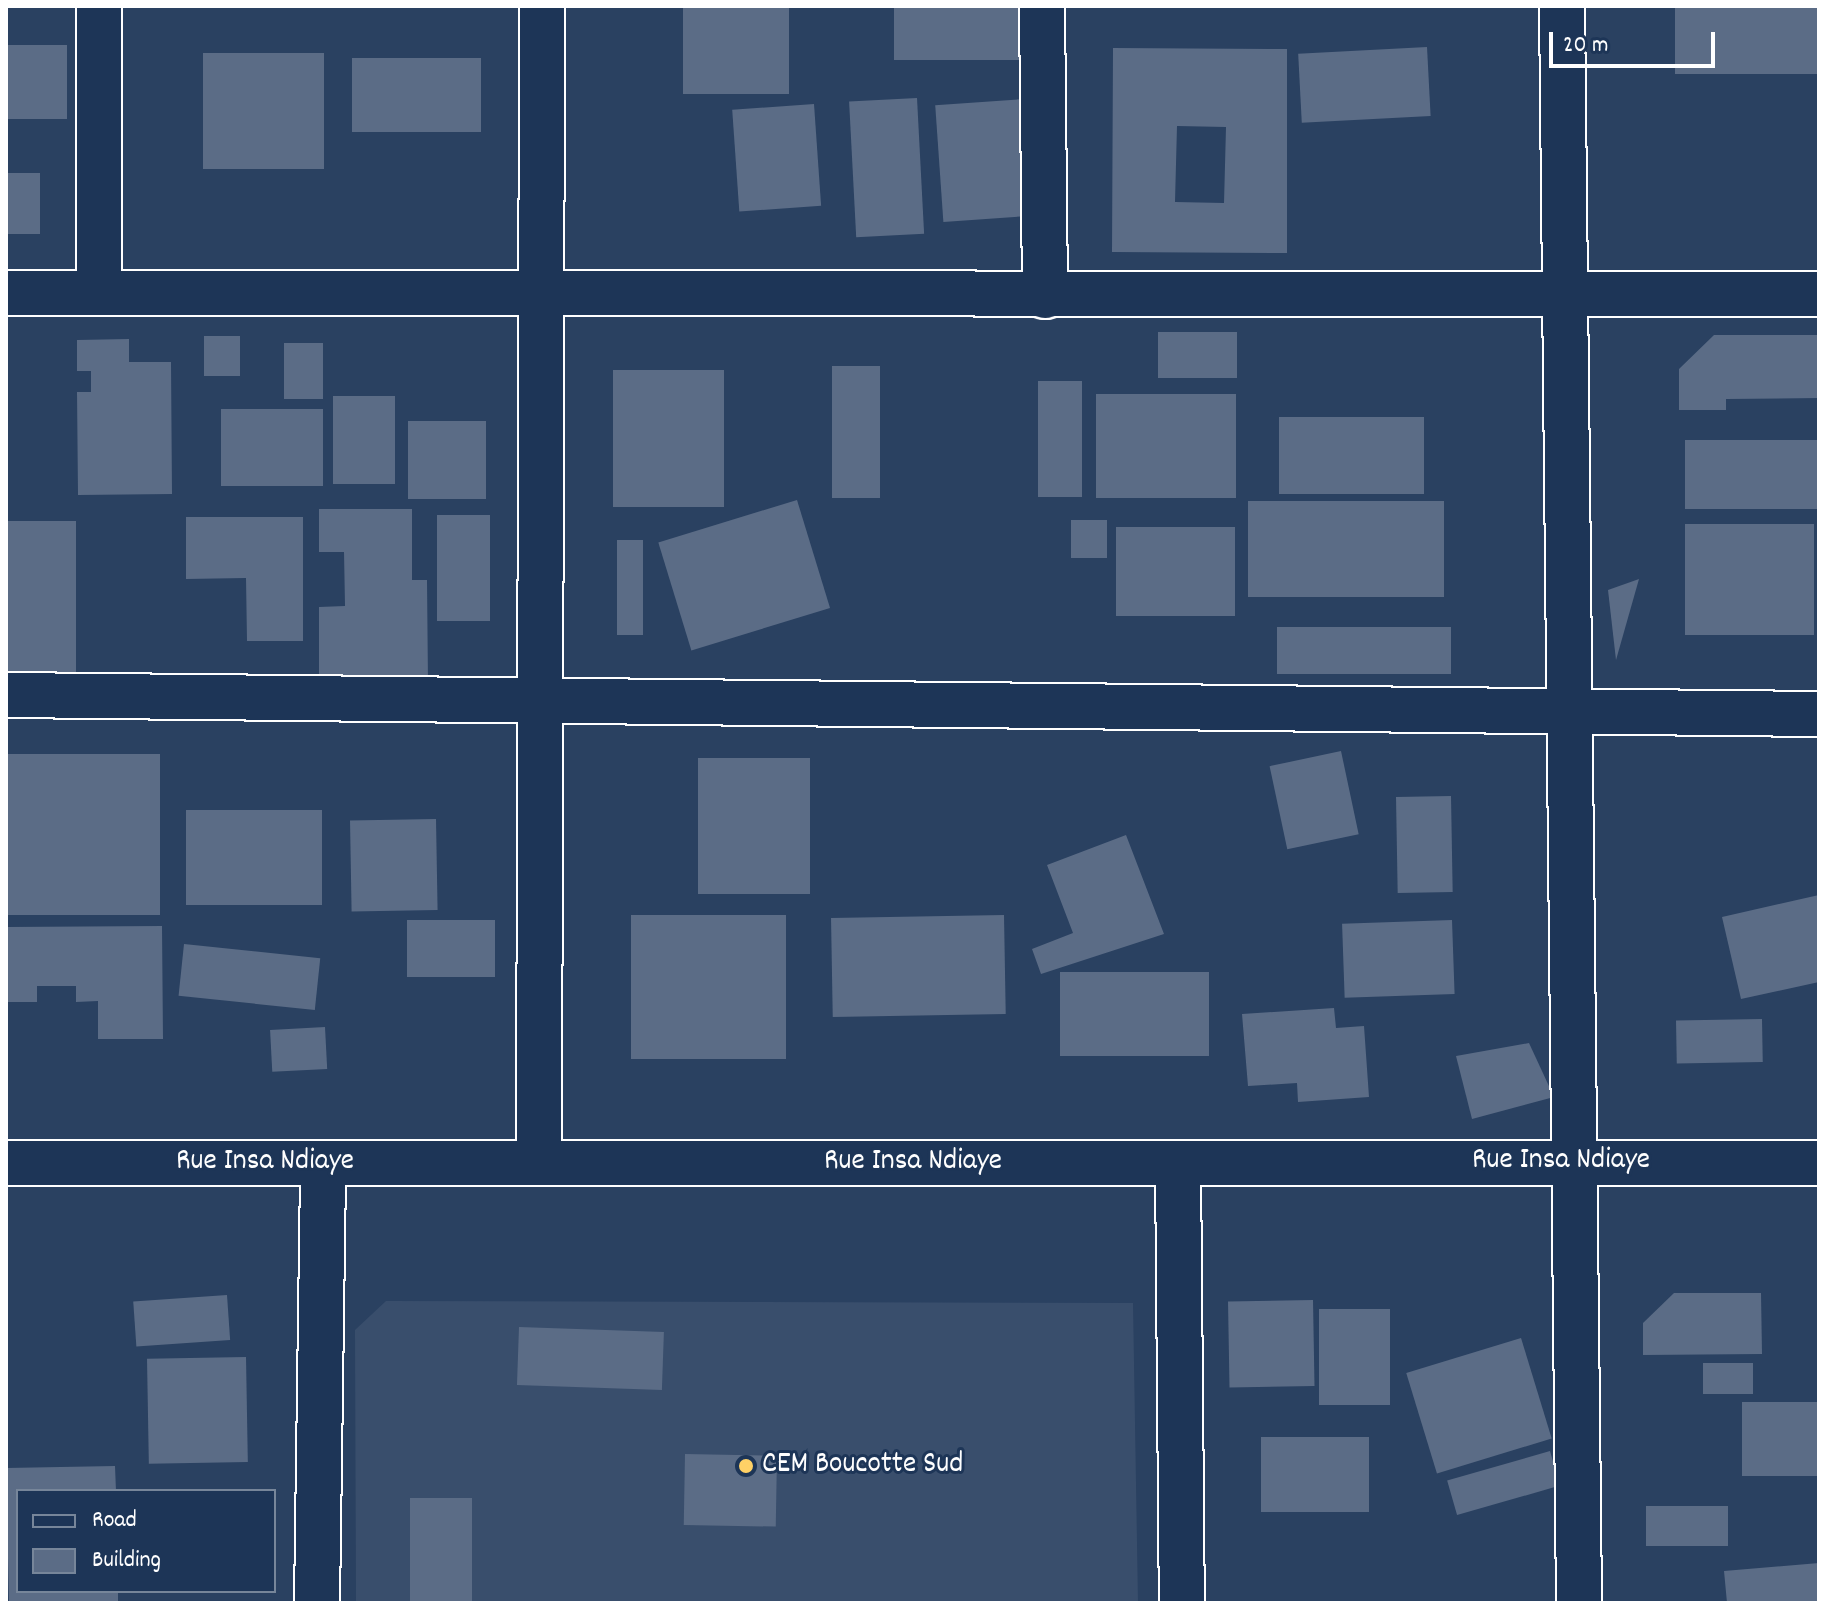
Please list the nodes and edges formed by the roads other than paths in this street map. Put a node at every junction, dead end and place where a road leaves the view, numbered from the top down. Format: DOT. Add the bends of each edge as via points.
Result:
graph roads {
  1 [pos="99,6"];
  2 [pos="542,6"];
  3 [pos="1042,6"];
  4 [pos="1562,6"];
  5 [pos="6,293"];
  6 [pos="99,293"];
  7 [pos="541,294"];
  8 [pos="1819,294"];
  9 [pos="1045,296"];
  10 [pos="1566,297"];
  11 [pos="6,695"];
  12 [pos="540,698"];
  13 [pos="1819,714"];
  14 [pos="1571,715"];
  15 [pos="1576,1161"];
  16 [pos="6,1163"];
  17 [pos="323,1163"];
  18 [pos="539,1163"];
  19 [pos="1178,1163"];
  20 [pos="1819,1163"];
  21 [pos="317,1603"];
  22 [pos="1182,1603"];
  23 [pos="1579,1603"];
  1 -- 6 [label="street"];
  2 -- 7 [label="street"];
  3 -- 9 [label="street"];
  4 -- 10 [label="street"];
  5 -- 6 [label="street"];
  6 -- 7 [label="street"];
  7 -- 9 [label="street"];
  7 -- 12 [label="street"];
  8 -- 10 [label="street"];
  9 -- 10 [label="street"];
  10 -- 14 [label="street"];
  11 -- 12 [label="street"];
  12 -- 14 [label="street"];
  12 -- 18 [label="street"];
  13 -- 14 [label="street"];
  14 -- 15 [label="street"];
  15 -- 19 [label="street, Rue Insa Ndiaye"];
  15 -- 20 [label="street, Rue Insa Ndiaye"];
  15 -- 23 [label="street"];
  16 -- 17 [label="street, Rue Insa Ndiaye"];
  17 -- 18 [label="street, Rue Insa Ndiaye"];
  17 -- 21 [label="street"];
  18 -- 19 [label="street, Rue Insa Ndiaye"];
  19 -- 22 [label="street"];
}
